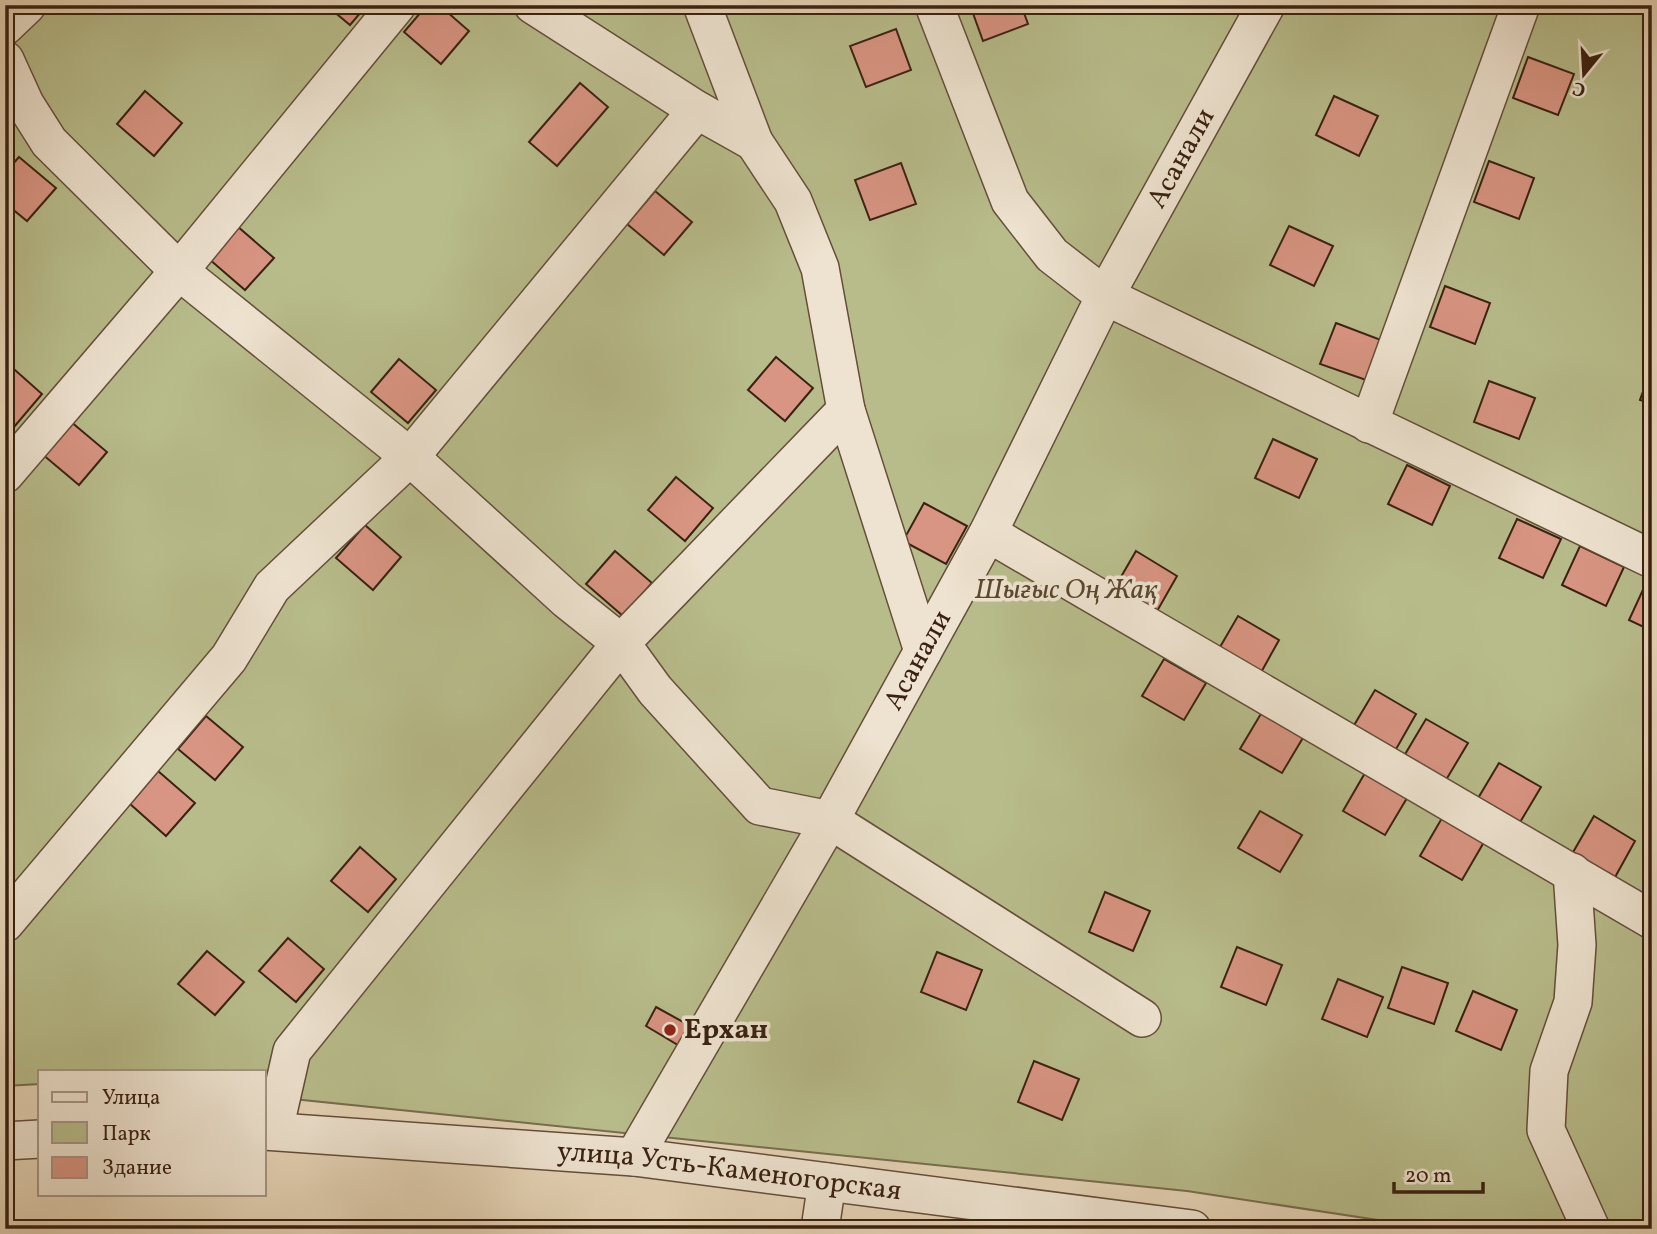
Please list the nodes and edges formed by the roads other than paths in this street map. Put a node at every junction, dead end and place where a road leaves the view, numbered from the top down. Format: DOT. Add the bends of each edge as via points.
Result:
graph roads {
  1 [pos="27,5"];
  2 [pos="397,5"];
  3 [pos="533,5"];
  4 [pos="702,5"];
  5 [pos="934,5"];
  6 [pos="1266,5"];
  7 [pos="1521,5"];
  8 [pos="5,26"];
  9 [pos="5,60"];
  10 [pos="697,110"];
  11 [pos="754,142"];
  12 [pos="178,271"];
  13 [pos="1105,296"];
  14 [pos="846,410"];
  15 [pos="1369,424"];
  16 [pos="410,457"];
  17 [pos="5,474"];
  18 [pos="988,533"];
  19 [pos="1651,554"];
  20 [pos="621,643"];
  21 [pos="923,651"];
  22 [pos="830,820"];
  23 [pos="1572,872"];
  24 [pos="1652,920"];
  25 [pos="5,923"];
  26 [pos="1142,1018"];
  27 [pos="269,1130"];
  28 [pos="38,1139"];
  29 [pos="5,1141"];
  30 [pos="634,1157"];
  31 [pos="827,1181"];
  32 [pos="820,1229"];
  33 [pos="1192,1229"];
  34 [pos="1591,1229"];
  1 -- 8 [label="street"];
  2 -- 12 [label="street"];
  3 -- 10 [label="street"];
  4 -- 11 [label="street"];
  5 -- 13 [label="street" via="1010,201 1052,255"];
  6 -- 13 [label="street, Асанали"];
  7 -- 15 [label="street"];
  9 -- 12 [label="street" via="49,142"];
  10 -- 11 [label="street"];
  10 -- 16 [label="street"];
  11 -- 14 [label="street" via="793,201 820,268"];
  12 -- 16 [label="street"];
  12 -- 17 [label="street"];
  13 -- 15 [label="street"];
  13 -- 18 [label="street, Асанали"];
  14 -- 20 [label="street"];
  14 -- 21 [label="street"];
  15 -- 19 [label="street"];
  16 -- 20 [label="street"];
  16 -- 25 [label="street" via="272,587 229,658"];
  18 -- 21 [label="street, Асанали"];
  18 -- 23 [label="street"];
  20 -- 22 [label="street" via="655,690 760,806"];
  20 -- 27 [label="street" via="292,1051"];
  21 -- 22 [label="street, Асанали"];
  22 -- 26 [label="street"];
  22 -- 30 [label="street, Асанали"];
  23 -- 24 [label="street"];
  23 -- 34 [label="street" via="1577,945 1573,1002 1549,1071 1546,1130"];
  27 -- 30 [label="street, улица Усть-Каменогорская"];
  28 -- 29 [label="street"];
  30 -- 31 [label="street, улица Усть-Каменогорская"];
  31 -- 32 [label="street"];
  31 -- 33 [label="street, улица Усть-Каменогорская"];
}
